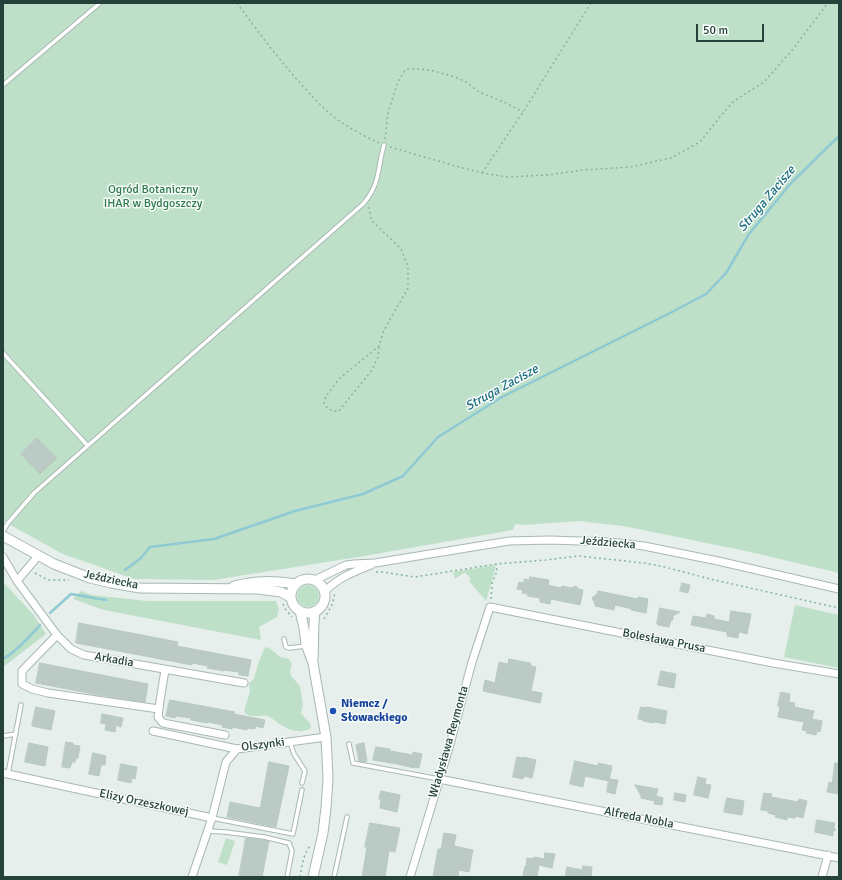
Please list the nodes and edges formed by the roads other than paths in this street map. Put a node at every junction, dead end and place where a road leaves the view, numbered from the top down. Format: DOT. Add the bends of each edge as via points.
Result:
graph roads {
  1 [pos="100,3"];
  2 [pos="3,85"];
  3 [pos="384,145"];
  4 [pos="3,353"];
  5 [pos="87,445"];
  6 [pos="3,531"];
  7 [pos="3,536"];
  8 [pos="38,556"];
  9 [pos="3,557"];
  10 [pos="375,563"];
  11 [pos="315,580"];
  12 [pos="17,581"];
  13 [pos="295,584"];
  14 [pos="227,588"];
  15 [pos="839,589"];
  16 [pos="324,592"];
  17 [pos="290,597"];
  18 [pos="490,607"];
  19 [pos="300,611"];
  20 [pos="315,611"];
  21 [pos="57,635"];
  22 [pos="284,639"];
  23 [pos="307,646"];
  24 [pos="313,663"];
  25 [pos="165,670"];
  26 [pos="839,674"];
  27 [pos="244,683"];
  28 [pos="21,705"];
  29 [pos="159,709"];
  30 [pos="152,731"];
  31 [pos="16,734"];
  32 [pos="225,734"];
  33 [pos="3,736"];
  34 [pos="326,737"];
  35 [pos="290,742"];
  36 [pos="349,744"];
  37 [pos="237,749"];
  38 [pos="6,774"];
  39 [pos="439,779"];
  40 [pos="302,783"];
  41 [pos="302,790"];
  42 [pos="347,817"];
  43 [pos="212,818"];
  44 [pos="208,831"];
  45 [pos="828,855"];
  46 [pos="839,858"];
  47 [pos="192,877"];
  48 [pos="287,877"];
  49 [pos="314,877"];
  50 [pos="334,877"];
  51 [pos="410,877"];
  52 [pos="822,877"];
  1 -- 2 [label="lane"];
  3 -- 5 [label="lane" via="376,184 363,204"];
  4 -- 5 [label="lane"];
  5 -- 6 [label="lane" via="34,493"];
  7 -- 8 [label="street, Jeździecka"];
  8 -- 12 [label="street"];
  8 -- 14 [label="street, Jeździecka" via="90,578 140,588"];
  9 -- 12 [label="street, Arkadia"];
  10 -- 11 [label="street, Jeździecka" via="346,565"];
  10 -- 15 [label="street, Jeździecka" via="509,541 610,542 718,561"];
  10 -- 16 [label="street, Jeździecka" via="340,578"];
  11 -- 13 [label="street" via="303,579"];
  11 -- 16 [label="street"];
  12 -- 21 [label="street, Arkadia"];
  13 -- 14 [label="street, Jeździecka" via="264,581"];
  13 -- 17 [label="street"];
  14 -- 17 [label="street, Jeździecka" via="271,590"];
  16 -- 20 [label="street" via="323,603"];
  17 -- 19 [label="street"];
  18 -- 26 [label="street, Bolesława Prusa"];
  18 -- 39 [label="street, Władysława Reymonta"];
  19 -- 20 [label="street"];
  19 -- 23 [label="street"];
  20 -- 24 [label="street"];
  21 -- 25 [label="street, Arkadia" via="71,649 84,655"];
  21 -- 29 [label="street" via="22,671 22,684 32,690 48,693"];
  22 -- 23 [label="lane" via="286,648"];
  23 -- 24 [label="street"];
  24 -- 34 [label="street"];
  25 -- 27 [label="street, Arkadia"];
  25 -- 29 [label="street"];
  28 -- 31 [label="lane"];
  29 -- 32 [label="street" via="158,717 163,723"];
  30 -- 37 [label="street, Olszynki"];
  31 -- 33 [label="lane"];
  31 -- 38 [label="lane"];
  34 -- 35 [label="street, Olszynki"];
  34 -- 49 [label="street" via="326,808"];
  35 -- 37 [label="street, Olszynki"];
  35 -- 40 [label="lane" via="305,771"];
  36 -- 39 [label="lane" via="353,763"];
  37 -- 43 [label="street" via="226,762"];
  38 -- 43 [label="street, Elizy Orzeszkowej"];
  39 -- 45 [label="street, Alfreda Nobla"];
  39 -- 51 [label="street, Władysława Reymonta"];
  41 -- 43 [label="lane" via="293,834"];
  42 -- 50 [label="lane"];
  43 -- 44 [label="street"];
  44 -- 47 [label="street"];
  44 -- 48 [label="lane" via="264,837 289,843 292,851"];
  45 -- 46 [label="street, Alfreda Nobla"];
  45 -- 52 [label="street"];
}
